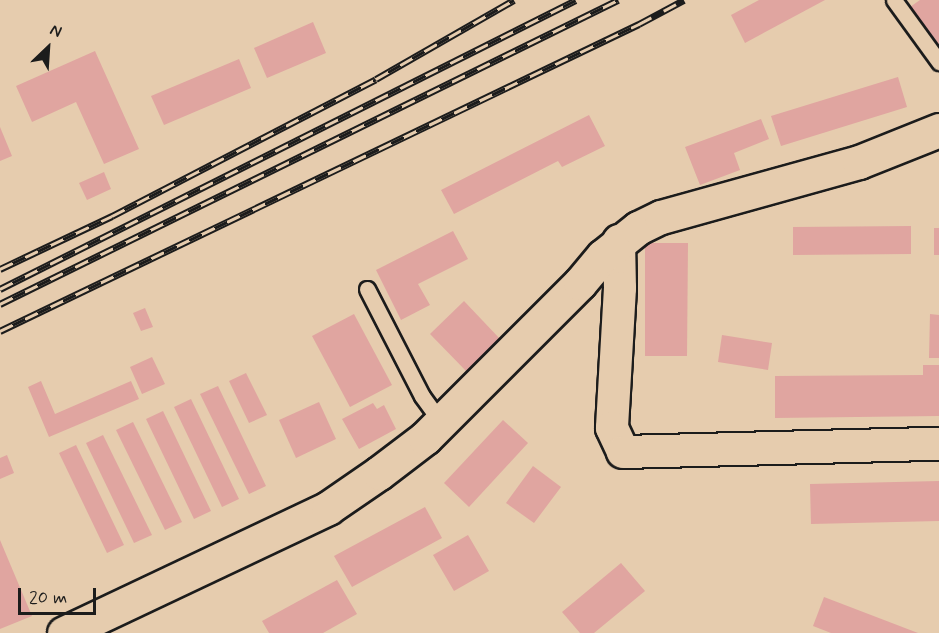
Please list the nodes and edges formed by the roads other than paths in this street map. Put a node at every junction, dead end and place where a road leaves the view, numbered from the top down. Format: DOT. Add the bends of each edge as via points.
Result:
graph roads {
  1 [pos="894,0"];
  2 [pos="939,62"];
  3 [pos="939,130"];
  4 [pos="619,241"];
  5 [pos="367,289"];
  6 [pos="441,422"];
  7 [pos="939,444"];
  8 [pos="64,633"];
  1 -- 2 [label="lane"];
  3 -- 4 [label="street" via="859,162 661,217"];
  4 -- 6 [label="street"];
  4 -- 7 [label="street" via="612,428 623,452"];
  5 -- 6 [label="lane" via="422,396"];
  6 -- 8 [label="street" via="328,508"];
}
